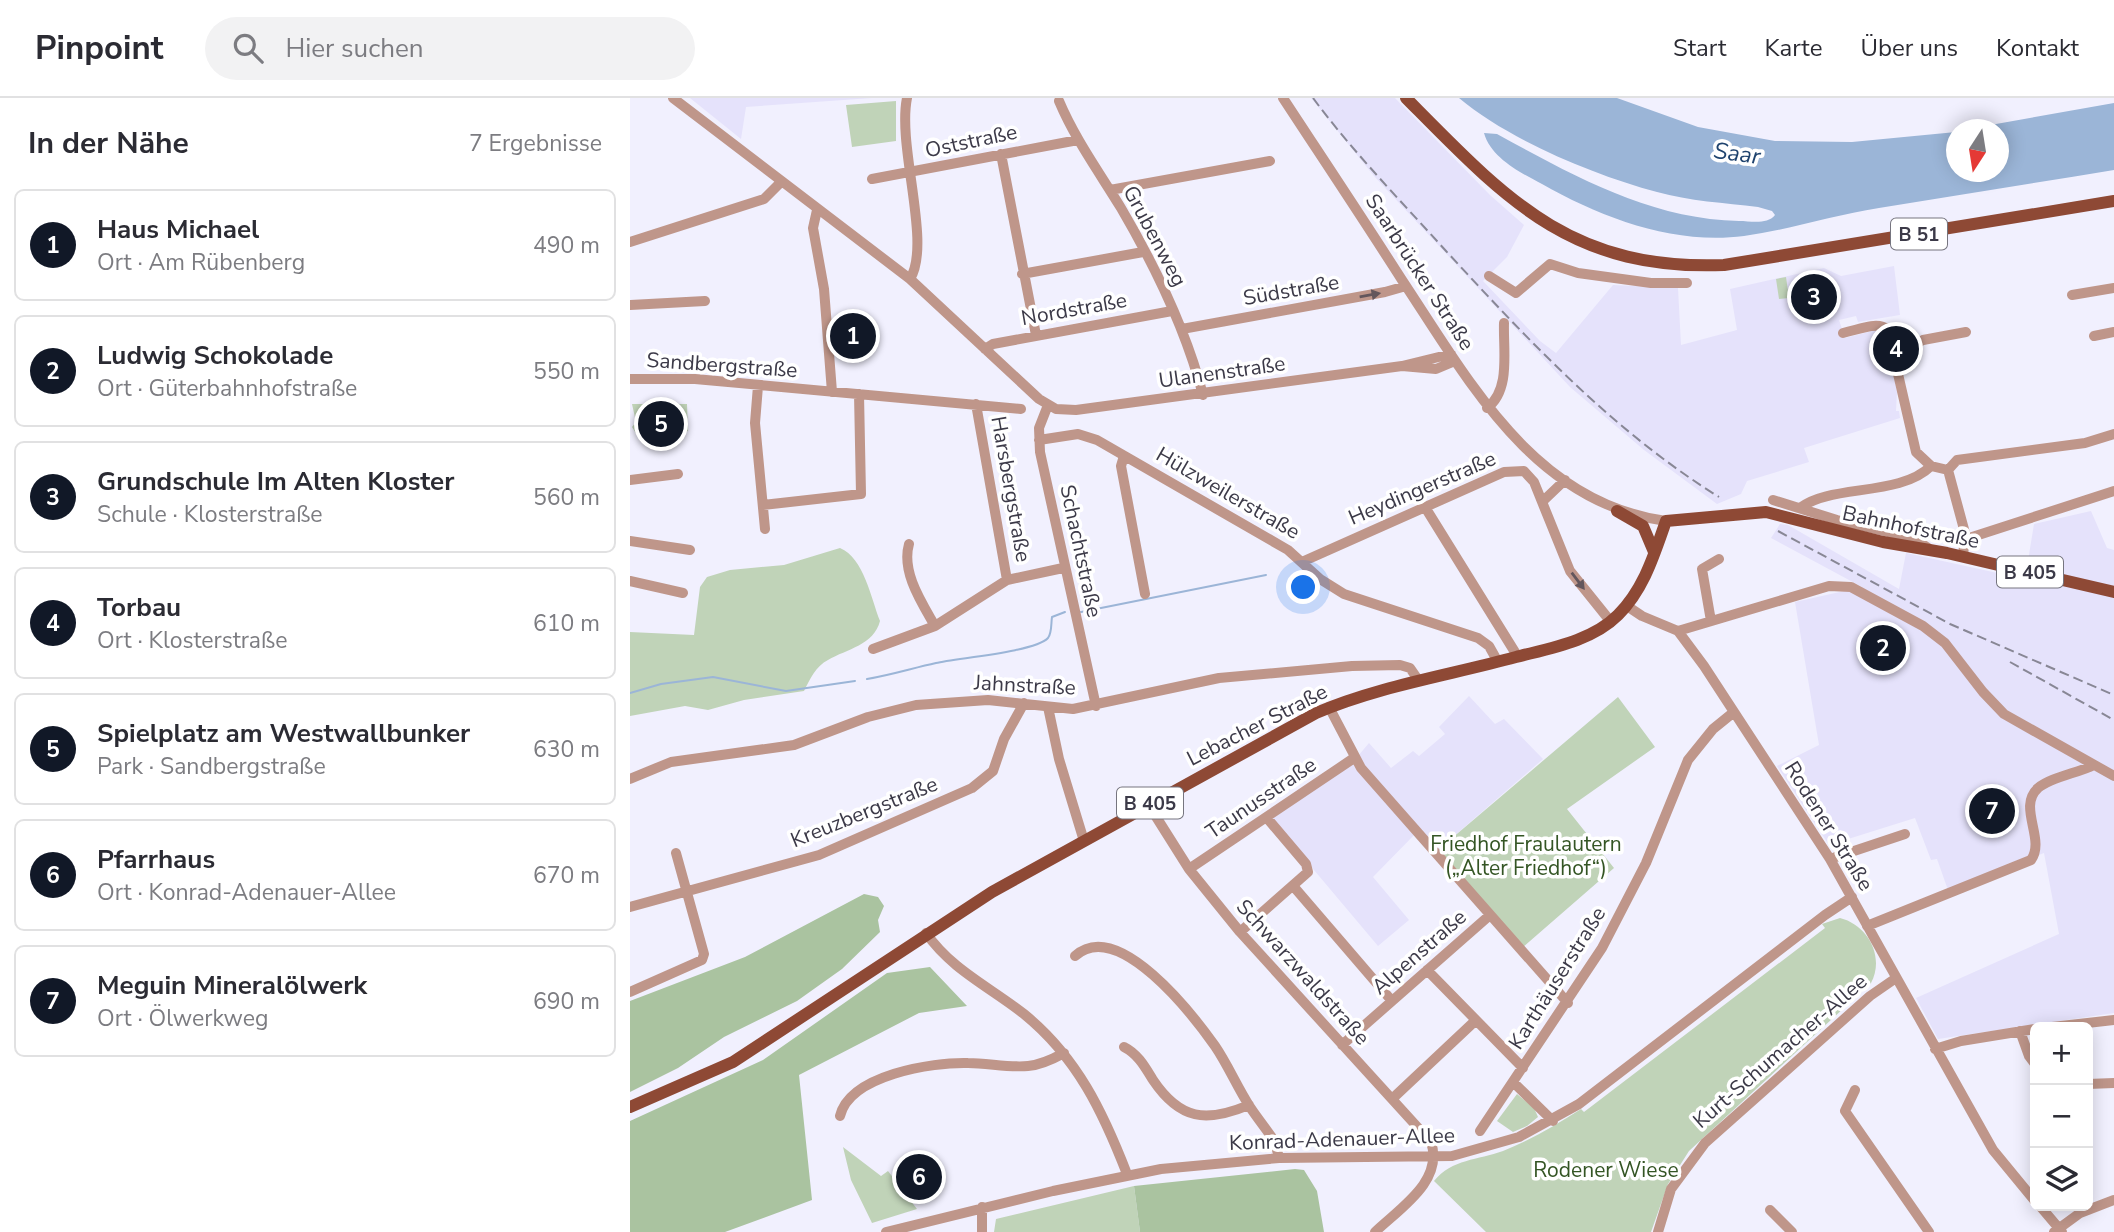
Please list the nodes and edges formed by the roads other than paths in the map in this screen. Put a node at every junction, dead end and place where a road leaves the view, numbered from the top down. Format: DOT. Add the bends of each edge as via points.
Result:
graph roads {
  1 [pos="907,98"];
  2 [pos="1283,98"];
  3 [pos="1406,98"];
  4 [pos="675,99"];
  5 [pos="1059,101"];
  6 [pos="1078,140"];
  7 [pos="1001,154"];
  8 [pos="1270,161"];
  9 [pos="908,174"];
  10 [pos="872,179"];
  11 [pos="780,183"];
  12 [pos="1110,190"];
  13 [pos="2114,201"];
  14 [pos="817,210"];
  15 [pos="630,242"];
  16 [pos="1143,252"];
  17 [pos="1022,274"];
  18 [pos="1489,276"];
  19 [pos="910,279"];
  20 [pos="1687,283"];
  21 [pos="1406,286"];
  22 [pos="2114,288"];
  23 [pos="2072,295"];
  24 [pos="705,301"];
  25 [pos="630,305"];
  26 [pos="1172,311"];
  27 [pos="1504,323"];
  28 [pos="1182,329"];
  29 [pos="1966,332"];
  30 [pos="2114,332"];
  31 [pos="1843,333"];
  32 [pos="1035,335"];
  33 [pos="2094,336"];
  34 [pos="985,349"];
  35 [pos="1908,349"];
  36 [pos="1453,358"];
  37 [pos="630,379"];
  38 [pos="758,386"];
  39 [pos="832,393"];
  40 [pos="859,394"];
  41 [pos="1203,395"];
  42 [pos="976,404"];
  43 [pos="1048,405"];
  44 [pos="1487,408"];
  45 [pos="1021,410"];
  46 [pos="2114,434"];
  47 [pos="1039,440"];
  48 [pos="1124,456"];
  49 [pos="1931,466"];
  50 [pos="1948,470"];
  51 [pos="678,474"];
  52 [pos="630,480"];
  53 [pos="1565,480"];
  54 [pos="2114,491"];
  55 [pos="1773,500"];
  56 [pos="1542,501"];
  57 [pos="763,505"];
  58 [pos="1425,507"];
  59 [pos="1800,508"];
  60 [pos="1617,510"];
  61 [pos="1666,521"];
  62 [pos="765,529"];
  63 [pos="1965,539"];
  64 [pos="630,541"];
  65 [pos="909,544"];
  66 [pos="690,550"];
  67 [pos="1931,550"];
  68 [pos="1654,555"];
  69 [pos="1962,557"];
  70 [pos="1719,559"];
  71 [pos="1304,561"];
  72 [pos="1063,568"];
  73 [pos="1007,580"];
  74 [pos="630,581"];
  75 [pos="2114,592"];
  76 [pos="683,593"];
  77 [pos="1145,594"];
  78 [pos="1627,606"];
  79 [pos="1711,621"];
  80 [pos="1611,622"];
  81 [pos="935,626"];
  82 [pos="1678,631"];
  83 [pos="873,649"];
  84 [pos="1518,657"];
  85 [pos="1498,662"];
  86 [pos="1419,681"];
  87 [pos="1024,703"];
  88 [pos="1096,706"];
  89 [pos="1048,707"];
  90 [pos="1329,707"];
  91 [pos="1734,712"];
  92 [pos="1354,758"];
  93 [pos="2094,765"];
  94 [pos="2114,776"];
  95 [pos="630,779"];
  96 [pos="1148,804"];
  97 [pos="1267,818"];
  98 [pos="1905,834"];
  99 [pos="1084,841"];
  100 [pos="676,853"];
  101 [pos="1830,859"];
  102 [pos="1189,869"];
  103 [pos="1294,887"];
  104 [pos="687,892"];
  105 [pos="1852,897"];
  106 [pos="630,907"];
  107 [pos="1490,915"];
  108 [pos="1867,926"];
  109 [pos="1240,932"];
  110 [pos="926,933"];
  111 [pos="1075,956"];
  112 [pos="1427,970"];
  113 [pos="1896,978"];
  114 [pos="630,992"];
  115 [pos="1392,1001"];
  116 [pos="1568,1003"];
  117 [pos="2114,1020"];
  118 [pos="1475,1021"];
  119 [pos="2093,1022"];
  120 [pos="2030,1030"];
  121 [pos="2020,1031"];
  122 [pos="1342,1045"];
  123 [pos="1124,1047"];
  124 [pos="1935,1049"];
  125 [pos="1064,1053"];
  126 [pos="2030,1057"];
  127 [pos="1522,1068"];
  128 [pos="1513,1082"];
  129 [pos="2114,1083"];
  130 [pos="2093,1084"];
  131 [pos="1855,1090"];
  132 [pos="1392,1099"];
  133 [pos="1249,1105"];
  134 [pos="630,1107"];
  135 [pos="840,1116"];
  136 [pos="1553,1121"];
  137 [pos="1480,1131"];
  138 [pos="1279,1158"];
  139 [pos="1434,1158"];
  140 [pos="1127,1174"];
  141 [pos="2030,1195"];
  142 [pos="2114,1200"];
  143 [pos="982,1207"];
  144 [pos="1770,1210"];
  145 [pos="2043,1211"];
  146 [pos="2058,1231"];
  147 [pos="886,1232"];
  148 [pos="982,1232"];
  149 [pos="1376,1232"];
  150 [pos="1658,1232"];
  151 [pos="1792,1232"];
  152 [pos="1929,1232"];
  1 -- 9 [label="street"];
  2 -- 21 [label="street, Saarbrücker Straße"];
  3 -- 13 [label="main road, B 51" via="1486,178 1533,217 1585,244 1640,261 1724,265"];
  4 -- 11 [label="street"];
  5 -- 6 [label="street, Grubenweg"];
  6 -- 7 [label="street, Oststraße"];
  6 -- 12 [label="street, Grubenweg"];
  7 -- 9 [label="street, Oststraße"];
  7 -- 17 [label="street"];
  8 -- 12 [label="street"];
  9 -- 10 [label="street, Oststraße"];
  9 -- 19 [label="street" via="918,257"];
  11 -- 14 [label="street"];
  11 -- 15 [label="street" via="764,199"];
  12 -- 16 [label="street, Grubenweg"];
  14 -- 19 [label="street"];
  14 -- 39 [label="street" via="813,228 825,301"];
  16 -- 17 [label="street"];
  16 -- 26 [label="street, Grubenweg"];
  17 -- 32 [label="street"];
  18 -- 20 [label="street" via="1516,293 1550,264 1561,270 1614,278"];
  19 -- 34 [label="street"];
  28 -- 21 [label="street, Südstraße, one-way"];
  21 -- 36 [label="street, Saarbrücker Straße"];
  22 -- 23 [label="street"];
  24 -- 25 [label="street"];
  26 -- 28 [label="street, Grubenweg"];
  26 -- 32 [label="street, Nordstraße"];
  27 -- 44 [label="street" via="1502,387 1496,402"];
  28 -- 41 [label="street, Grubenweg"];
  29 -- 35 [label="street" via="1923,340"];
  30 -- 33 [label="street"];
  31 -- 35 [label="street" via="1887,326"];
  32 -- 34 [label="street, Nordstraße"];
  34 -- 43 [label="street"];
  35 -- 49 [label="street" via="1898,374 1916,452"];
  36 -- 41 [label="street, Ulanenstraße" via="1436,369 1402,366"];
  36 -- 44 [label="street, Saarbrücker Straße"];
  37 -- 38 [label="street, Sandbergstraße" via="668,377"];
  38 -- 39 [label="street, Sandbergstraße"];
  38 -- 57 [label="street" via="755,422"];
  39 -- 40 [label="street, Sandbergstraße"];
  40 -- 42 [label="street, Sandbergstraße"];
  40 -- 57 [label="street" via="861,494"];
  41 -- 43 [label="street, Ulanenstraße" via="1076,410"];
  42 -- 45 [label="street, Sandbergstraße"];
  42 -- 73 [label="street, Harsbergstraße"];
  43 -- 47 [label="street, Schachtstraße"];
  44 -- 53 [label="street, Saarbrücker Straße" via="1511,436"];
  46 -- 50 [label="street" via="2063,447 1957,460"];
  47 -- 48 [label="street, Hülzweilerstraße" via="1084,434"];
  47 -- 72 [label="street, Schachtstraße"];
  48 -- 71 [label="street, Hülzweilerstraße"];
  48 -- 77 [label="street" via="1121,466"];
  49 -- 50 [label="street"];
  49 -- 59 [label="street" via="1885,486 1813,501"];
  50 -- 63 [label="street"];
  51 -- 52 [label="street"];
  53 -- 56 [label="street"];
  53 -- 60 [label="street, Saarbrücker Straße"];
  54 -- 63 [label="street"];
  55 -- 59 [label="street"];
  56 -- 58 [label="street, Heydingerstraße" via="1529,474 1515,470"];
  56 -- 80 [label="street, Heydingerstraße, one-way" via="1570,571"];
  57 -- 62 [label="street"];
  58 -- 71 [label="street, Heydingerstraße"];
  58 -- 84 [label="street"];
  59 -- 67 [label="street" via="1913,538"];
  60 -- 61 [label="street, Saarbrücker Straße"];
  60 -- 68 [label="main road" via="1643,526"];
  61 -- 67 [label="main road, Bahnhofstraße / B 405" via="1751,512 1784,514 1860,537"];
  61 -- 68 [label="main road, B 405"];
  63 -- 69 [label="street"];
  64 -- 66 [label="street"];
  65 -- 81 [label="street" via="912,580"];
  67 -- 69 [label="main road, Bahnhofstraße / B 405"];
  68 -- 78 [label="main road, B 405"];
  69 -- 75 [label="main road, Bahnhofstraße / B 405"];
  70 -- 79 [label="street" via="1702,569"];
  71 -- 85 [label="street, Hülzweilerstraße" via="1320,579 1354,599 1478,638"];
  72 -- 73 [label="street"];
  72 -- 88 [label="street, Schachtstraße"];
  73 -- 81 [label="street"];
  74 -- 76 [label="street"];
  78 -- 80 [label="main road, Lebacher Straße / B 405"];
  78 -- 82 [label="street"];
  79 -- 82 [label="street"];
  79 -- 93 [label="street" via="1829,586 1851,587 1936,634 2004,714"];
  80 -- 84 [label="main road, Lebacher Straße / B 405" via="1576,640"];
  81 -- 83 [label="street"];
  82 -- 91 [label="street, Rodener Straße"];
  84 -- 85 [label="main road, Lebacher Straße / B 405"];
  85 -- 86 [label="main road, Lebacher Straße / B 405"];
  86 -- 88 [label="street, Jahnstraße" via="1410,668 1400,665 1329,668 1219,678"];
  86 -- 90 [label="main road, Lebacher Straße / B 405"];
  87 -- 89 [label="street, Jahnstraße"];
  87 -- 95 [label="street, Jahnstraße" via="962,701 897,709 794,746 671,762"];
  87 -- 104 [label="street, Kreuzbergstraße" via="993,771 982,783 831,850"];
  88 -- 89 [label="street, Jahnstraße"];
  89 -- 99 [label="street"];
  90 -- 92 [label="street"];
  90 -- 96 [label="main road, Lebacher Straße / B 405"];
  91 -- 101 [label="street, Rodener Straße"];
  91 -- 116 [label="street, Karthäuserstraße" via="1713,729 1688,761 1628,901"];
  92 -- 97 [label="street, Taunusstraße"];
  92 -- 107 [label="street"];
  93 -- 94 [label="street"];
  93 -- 108 [label="street" via="2043,785 2032,796 2036,846 2031,860"];
  96 -- 99 [label="main road, Lebacher Straße / B 405"];
  96 -- 102 [label="street, Schwarzwaldstraße"];
  97 -- 102 [label="street, Taunusstraße"];
  97 -- 103 [label="street" via="1306,864 1306,875"];
  98 -- 101 [label="street"];
  99 -- 110 [label="main road, Lebacher Straße / B 405"];
  100 -- 104 [label="street"];
  101 -- 105 [label="street, Rodener Straße"];
  102 -- 109 [label="street, Schwarzwaldstraße"];
  103 -- 109 [label="street"];
  103 -- 115 [label="street"];
  104 -- 106 [label="street, Kreuzbergstraße"];
  104 -- 114 [label="street" via="702,960"];
  105 -- 108 [label="street, Rodener Straße"];
  105 -- 136 [label="street, Konrad-Adenauer-Allee"];
  107 -- 112 [label="street, Alpenstraße"];
  107 -- 116 [label="street"];
  108 -- 113 [label="street, Rodener Straße"];
  109 -- 122 [label="street, Schwarzwaldstraße"];
  110 -- 125 [label="street" via="946,959 1022,1012"];
  110 -- 134 [label="main road, Lebacher Straße / B 405" via="733,1062"];
  111 -- 133 [label="street" via="1089,947 1108,949 1127,956 1154,976 1215,1046"];
  112 -- 115 [label="street, Alpenstraße"];
  112 -- 118 [label="street"];
  113 -- 124 [label="street, Rodener Straße"];
  113 -- 150 [label="street, Kurt-Schumacher-Allee" via="1711,1136 1671,1189"];
  115 -- 122 [label="street, Alpenstraße"];
  116 -- 127 [label="street, Karthäuserstraße"];
  117 -- 119 [label="street"];
  118 -- 127 [label="street"];
  118 -- 132 [label="street"];
  120 -- 121 [label="street"];
  121 -- 124 [label="street"];
  121 -- 126 [label="street"];
  122 -- 132 [label="street, Schwarzwaldstraße"];
  123 -- 133 [label="street" via="1137,1056 1166,1097 1184,1111 1211,1116"];
  124 -- 141 [label="street, Rodener Straße" via="1993,1150"];
  125 -- 135 [label="street" via="1028,1066 965,1063 909,1070 854,1093"];
  125 -- 140 [label="street" via="1095,1099"];
  127 -- 128 [label="street, Karthäuserstraße"];
  128 -- 136 [label="street, Karthäuserstraße"];
  128 -- 137 [label="street, Karthäuserstraße"];
  129 -- 130 [label="street"];
  131 -- 152 [label="street" via="1845,1111"];
  132 -- 139 [label="street, Schwarzwaldstraße" via="1428,1136"];
  133 -- 138 [label="street" via="1275,1142"];
  136 -- 139 [label="street, Konrad-Adenauer-Allee" via="1498,1145"];
  138 -- 139 [label="street, Konrad-Adenauer-Allee"];
  138 -- 140 [label="street, Konrad-Adenauer-Allee"];
  139 -- 149 [label="street" via="1426,1183"];
  140 -- 143 [label="street, Konrad-Adenauer-Allee"];
  142 -- 146 [label="street" via="2080,1213"];
  143 -- 147 [label="street, Konrad-Adenauer-Allee"];
  143 -- 148 [label="street"];
  144 -- 151 [label="street"];
  145 -- 146 [label="street"];
}
